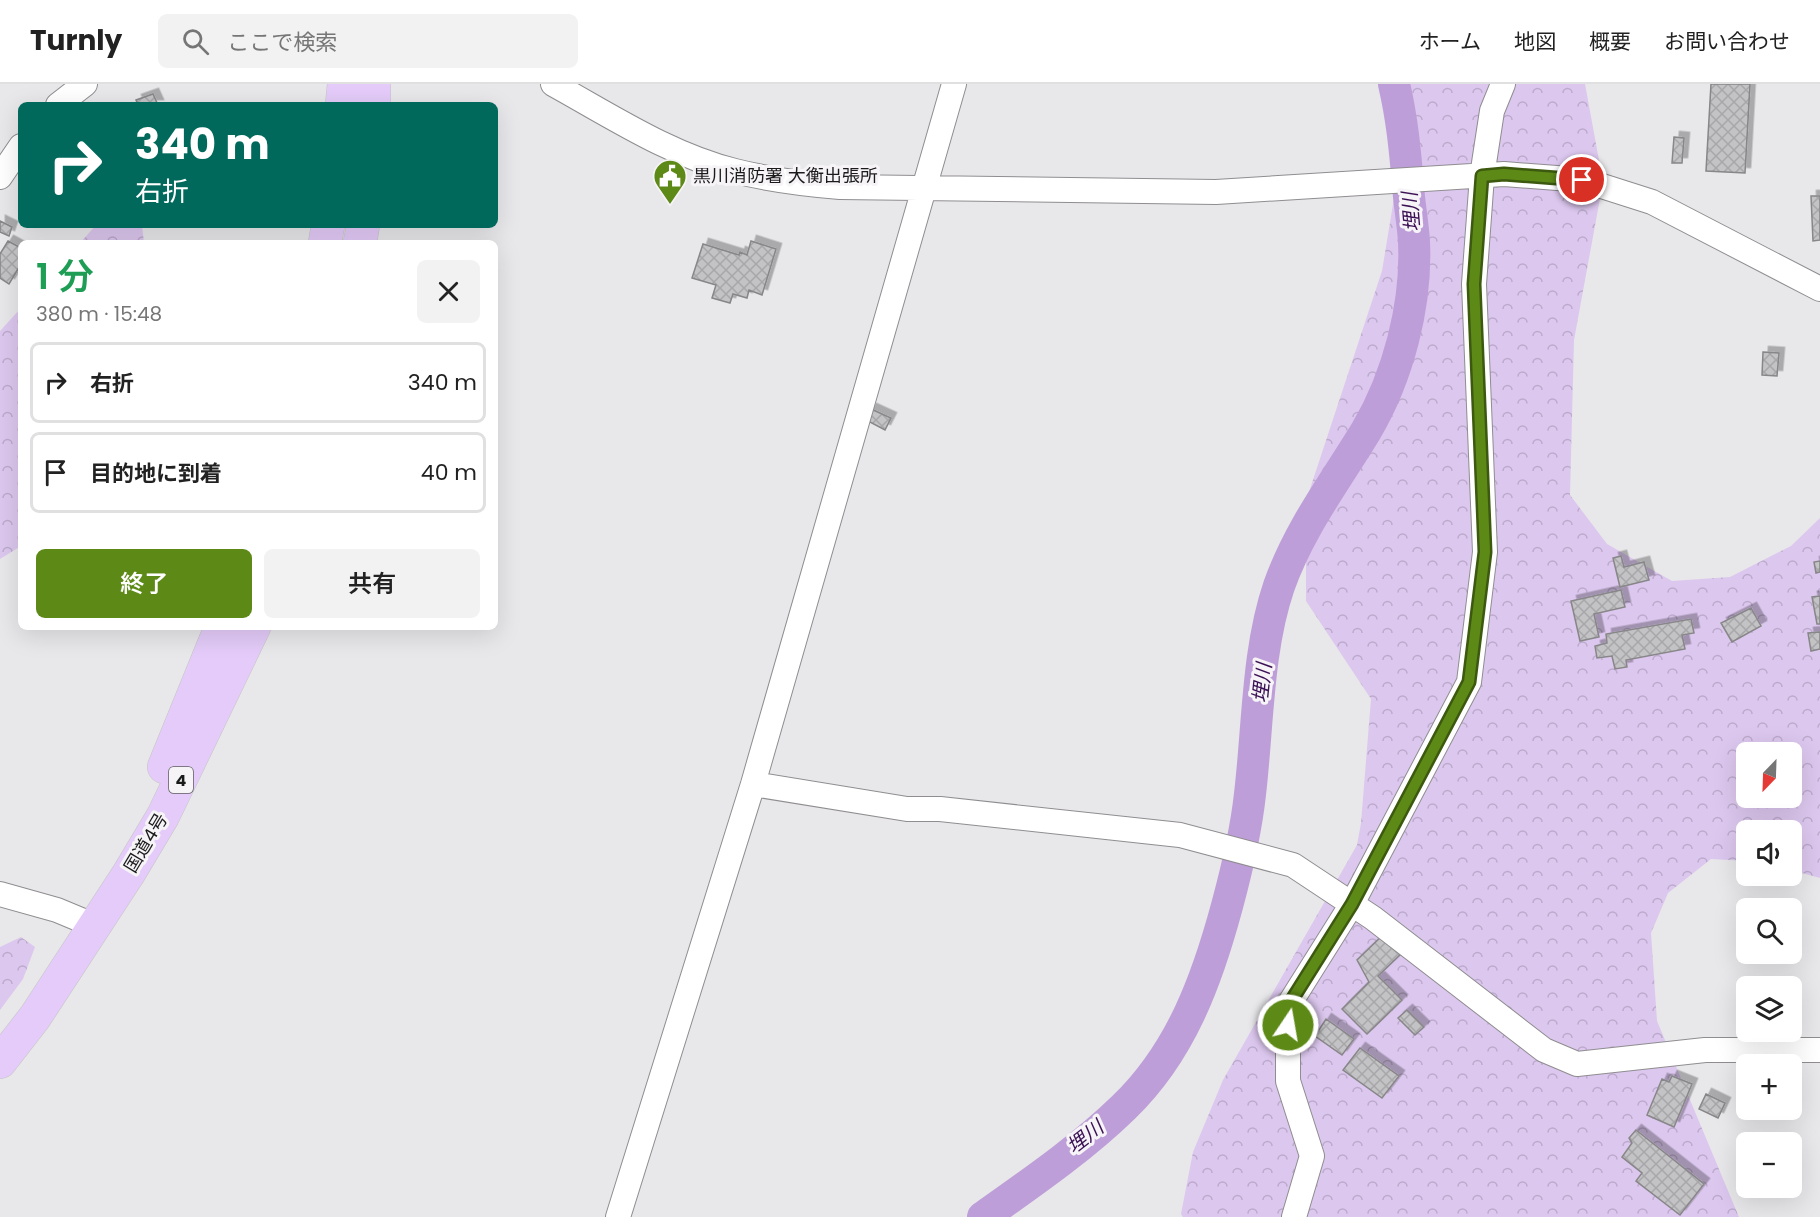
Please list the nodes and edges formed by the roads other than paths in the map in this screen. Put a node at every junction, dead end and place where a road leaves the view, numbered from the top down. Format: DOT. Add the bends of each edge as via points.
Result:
graph roads {
  1 [pos="85,84"];
  2 [pos="344,84"];
  3 [pos="374,84"];
  4 [pos="553,84"];
  5 [pos="954,84"];
  6 [pos="1503,84"];
  7 [pos="62,102"];
  8 [pos="342,102"];
  9 [pos="374,102"];
  10 [pos="18,150"];
  11 [pos="1478,176"];
  12 [pos="0,177"];
  13 [pos="924,189"];
  14 [pos="1820,289"];
  15 [pos="220,630"];
  16 [pos="253,630"];
  17 [pos="753,784"];
  18 [pos="0,894"];
  19 [pos="1352,904"];
  20 [pos="93,925"];
  21 [pos="1820,1050"];
  22 [pos="0,1062"];
  23 [pos="618,1217"];
  24 [pos="1294,1217"];
  1 -- 7 [label="street"];
  2 -- 8 [label="highway"];
  3 -- 9 [label="highway"];
  4 -- 13 [label="street" via="684,153 733,171 789,183"];
  5 -- 13 [label="street"];
  6 -- 11 [label="street" via="1492,111"];
  10 -- 12 [label="street"];
  11 -- 13 [label="street" via="1216,192"];
  11 -- 14 [label="street" via="1582,180 1652,202"];
  11 -- 19 [label="street" via="1474,284 1485,552 1469,682"];
  13 -- 17 [label="street"];
  15 -- 20 [label="highway, 国道4号 / 4"];
  16 -- 20 [label="highway, 国道4号 / 4" via="163,816"];
  17 -- 19 [label="street" via="907,809 940,809 1180,835 1293,865"];
  17 -- 23 [label="street"];
  18 -- 20 [label="street"];
  19 -- 21 [label="street" via="1544,1050 1577,1064 1705,1050"];
  19 -- 24 [label="street" via="1288,1006 1288,1081 1312,1156"];
  20 -- 22 [label="highway, 国道4号 / 4" via="35,1017"];
}
